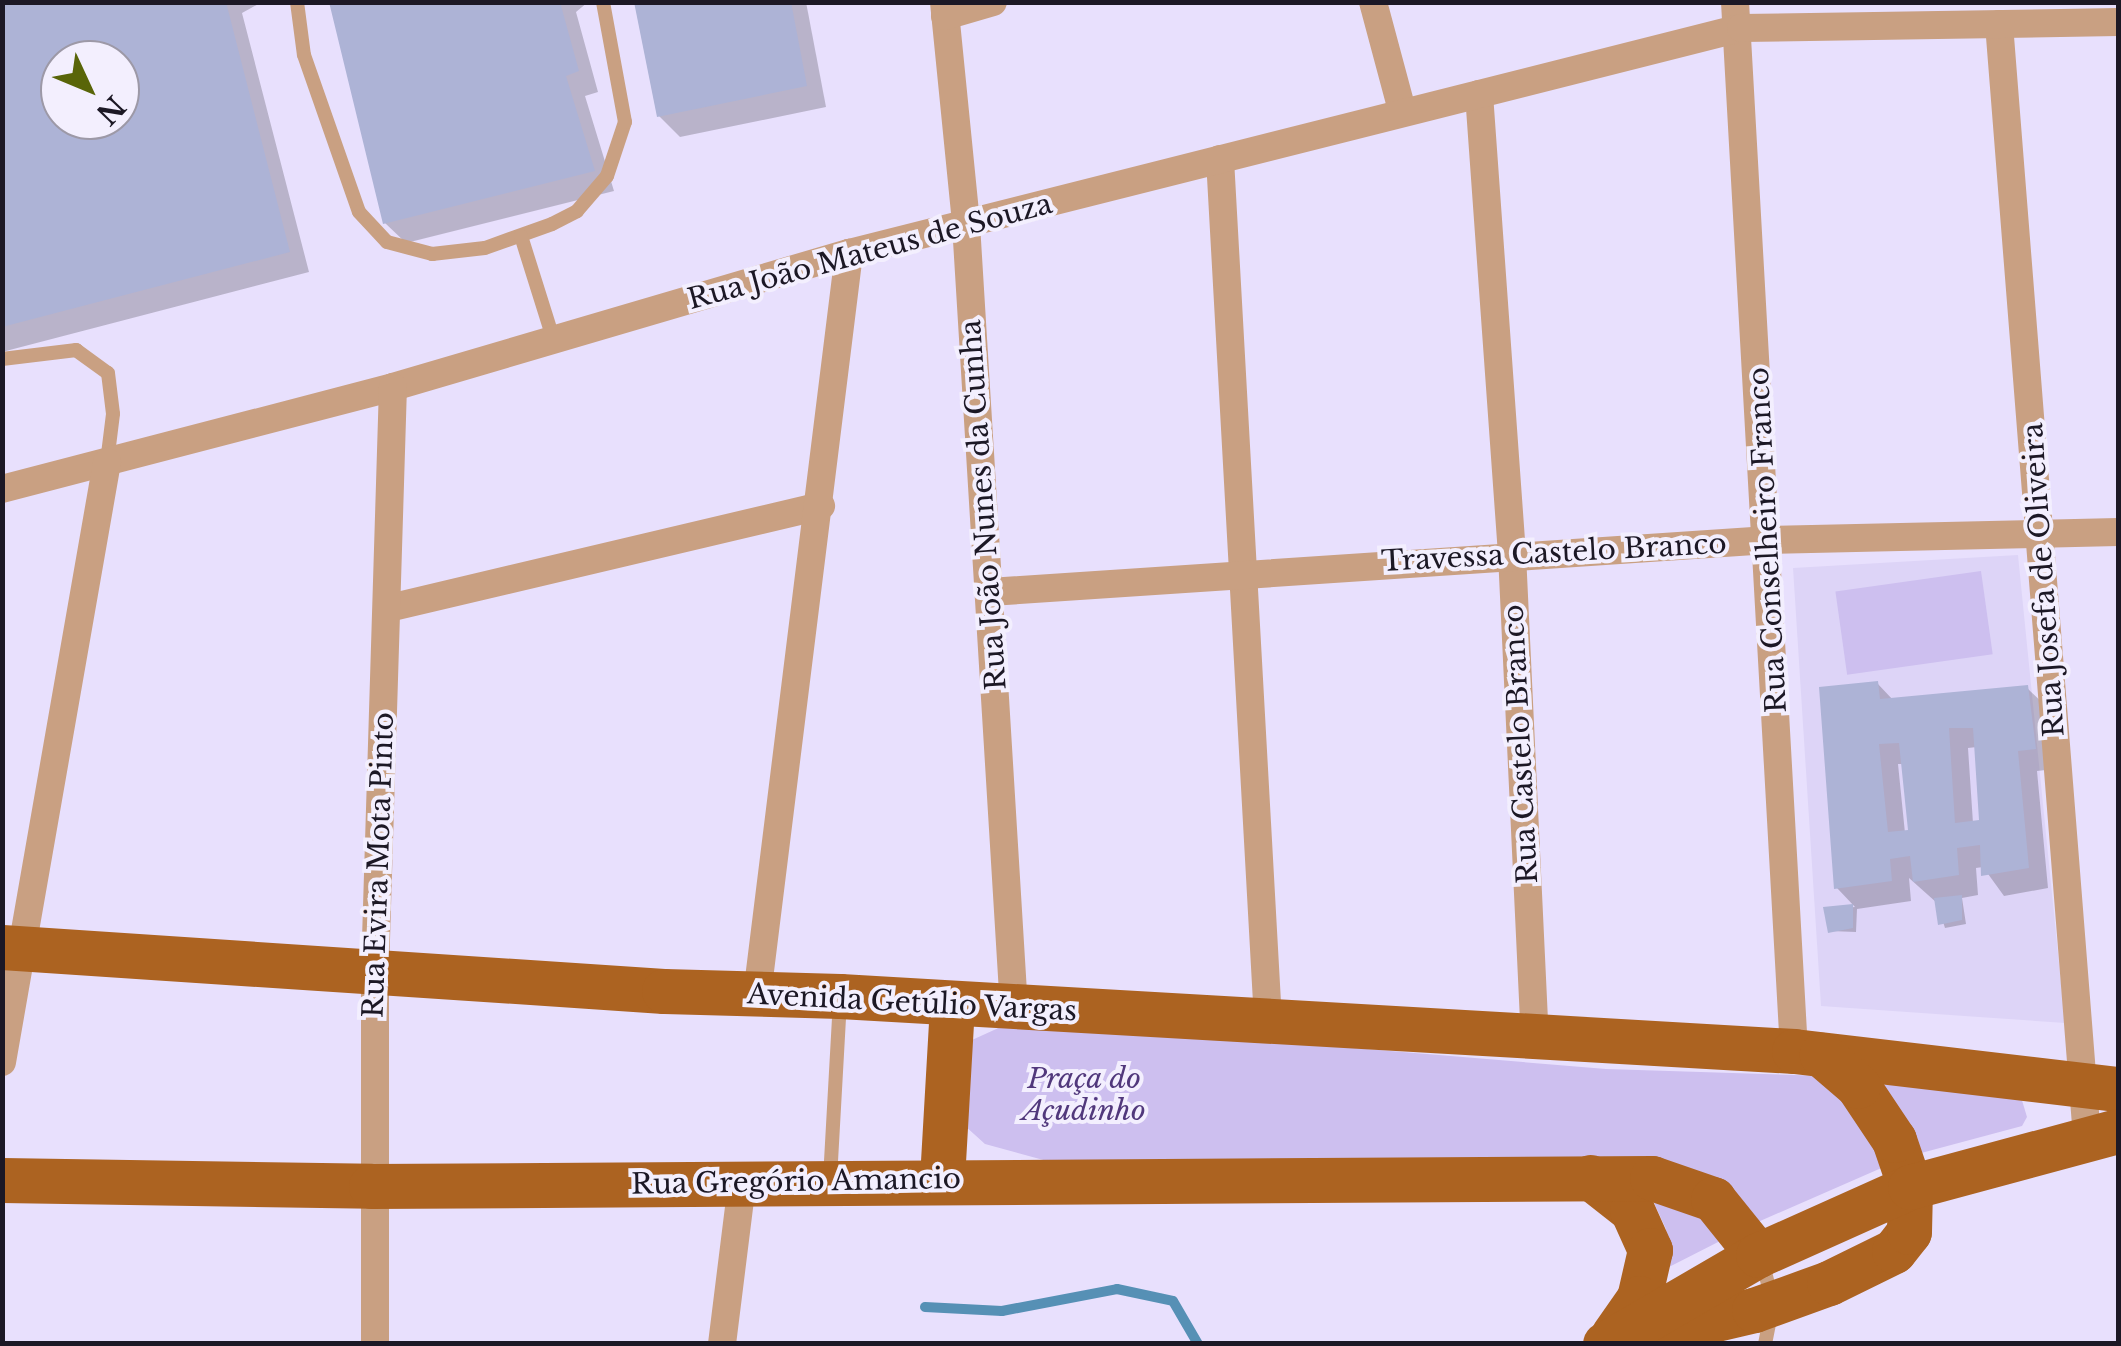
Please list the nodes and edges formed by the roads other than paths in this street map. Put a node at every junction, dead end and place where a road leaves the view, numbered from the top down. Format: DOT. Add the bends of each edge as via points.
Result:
graph roads {
  1 [pos="297,2"];
  2 [pos="603,2"];
  3 [pos="993,2"];
  4 [pos="1373,2"];
  5 [pos="944,9"];
  6 [pos="1738,15"];
  7 [pos="2118,22"];
  8 [pos="2000,24"];
  9 [pos="1479,94"];
  10 [pos="1402,110"];
  11 [pos="1220,159"];
  12 [pos="966,224"];
  13 [pos="521,236"];
  14 [pos="849,254"];
  15 [pos="554,340"];
  16 [pos="2,359"];
  17 [pos="393,387"];
  18 [pos="107,462"];
  19 [pos="2,489"];
  20 [pos="821,506"];
  21 [pos="2041,532"];
  22 [pos="2118,532"];
  23 [pos="1768,540"];
  24 [pos="1512,554"];
  25 [pos="1245,572"];
  26 [pos="990,592"];
  27 [pos="388,608"];
  28 [pos="13,947"];
  29 [pos="374,972"];
  30 [pos="756,994"];
  31 [pos="840,996"];
  32 [pos="952,1003"];
  33 [pos="1014,1009"];
  34 [pos="1268,1020"];
  35 [pos="1534,1035"];
  36 [pos="1808,1053"];
  37 [pos="2,1062"];
  38 [pos="2019,1075"];
  39 [pos="2100,1085"];
  40 [pos="2103,1134"];
  41 [pos="2018,1153"];
  42 [pos="1590,1177"];
  43 [pos="830,1179"];
  44 [pos="942,1179"];
  45 [pos="2,1180"];
  46 [pos="742,1184"];
  47 [pos="371,1186"];
  48 [pos="1910,1186"];
  49 [pos="1758,1255"];
  50 [pos="1769,1324"];
  51 [pos="1607,1342"];
  52 [pos="375,1344"];
  53 [pos="722,1344"];
  1 -- 13 [label="lane" via="304,55 371,228 387,242 432,254"];
  2 -- 13 [label="lane" via="624,122 619,147 608,176 577,211"];
  3 -- 5 [label="street"];
  4 -- 10 [label="street"];
  5 -- 12 [label="street, Rua João Nunes da Cunha"];
  6 -- 8 [label="street, Rua João Mateus de Souza"];
  6 -- 9 [label="street, Rua João Mateus de Souza"];
  6 -- 23 [label="street, Rua Conselheiro Franco"];
  7 -- 8 [label="street, Rua João Mateus de Souza"];
  8 -- 21 [label="street, Rua Josefa de Oliveira"];
  9 -- 10 [label="street, Rua João Mateus de Souza"];
  9 -- 24 [label="street, Rua Castelo Branco"];
  10 -- 11 [label="street, Rua João Mateus de Souza"];
  11 -- 12 [label="street, Rua João Mateus de Souza"];
  11 -- 25 [label="street"];
  12 -- 14 [label="street, Rua João Mateus de Souza"];
  12 -- 26 [label="street, Rua João Nunes da Cunha"];
  13 -- 15 [label="lane"];
  14 -- 15 [label="street, Rua João Mateus de Souza"];
  14 -- 20 [label="street"];
  15 -- 17 [label="street, Rua João Mateus de Souza"];
  16 -- 18 [label="lane" via="76,350 108,374 113,414"];
  17 -- 18 [label="street, Rua João Mateus de Souza"];
  17 -- 27 [label="street, Rua Evira Mota Pinto"];
  18 -- 19 [label="street, Rua João Mateus de Souza"];
  18 -- 28 [label="street"];
  20 -- 27 [label="street"];
  20 -- 30 [label="street"];
  21 -- 22 [label="street, Travessa Castelo Branco"];
  21 -- 23 [label="street, Travessa Castelo Branco"];
  21 -- 39 [label="street, Rua Josefa de Oliveira"];
  23 -- 24 [label="street, Travessa Castelo Branco"];
  23 -- 36 [label="street, Rua Conselheiro Franco"];
  24 -- 25 [label="street, Travessa Castelo Branco"];
  24 -- 35 [label="street, Rua Castelo Branco"];
  25 -- 26 [label="street, Travessa Castelo Branco"];
  25 -- 34 [label="street"];
  26 -- 33 [label="street, Rua João Nunes da Cunha"];
  27 -- 29 [label="street, Rua Evira Mota Pinto"];
  28 -- 29 [label="main road, Avenida Getúlio Vargas"];
  28 -- 37 [label="street"];
  29 -- 30 [label="main road, Avenida Getúlio Vargas"];
  29 -- 47 [label="street, Rua Evira Mota Pinto"];
  30 -- 31 [label="main road, Avenida Getúlio Vargas"];
  31 -- 32 [label="main road, Avenida Getúlio Vargas"];
  31 -- 43 [label="lane"];
  32 -- 33 [label="main road, Avenida Getúlio Vargas"];
  32 -- 44 [label="main road"];
  33 -- 34 [label="main road, Avenida Getúlio Vargas"];
  34 -- 35 [label="main road, Avenida Getúlio Vargas"];
  35 -- 36 [label="main road, Avenida Getúlio Vargas"];
  36 -- 38 [label="main road, Avenida Getúlio Vargas"];
  36 -- 48 [label="main road" via="1858,1086 1883,1119"];
  38 -- 39 [label="main road, Avenida Getúlio Vargas"];
  38 -- 41 [label="main road" via="2036,1096 2040,1118"];
  39 -- 40 [label="street, Rua Josefa de Oliveira"];
  40 -- 41 [label="main road"];
  41 -- 48 [label="main road"];
  42 -- 44 [label="main road, Rua Gregório Amancio"];
  42 -- 49 [label="main road, Rua Gregório Amancio" via="1652,1178 1700,1191 1724,1208"];
  42 -- 51 [label="main road" via="1632,1210 1650,1250 1639,1298"];
  43 -- 44 [label="main road, Rua Gregório Amancio"];
  43 -- 46 [label="main road, Rua Gregório Amancio"];
  45 -- 47 [label="main road, Rua Gregório Amancio"];
  46 -- 47 [label="main road, Rua Gregório Amancio"];
  46 -- 53 [label="street"];
  47 -- 52 [label="street, Rua Evira Mota Pinto"];
  48 -- 49 [label="main road"];
  48 -- 50 [label="main road" via="1910,1232 1894,1251"];
  49 -- 50 [label="lane"];
  49 -- 51 [label="main road"];
  50 -- 51 [label="main road"];
}
